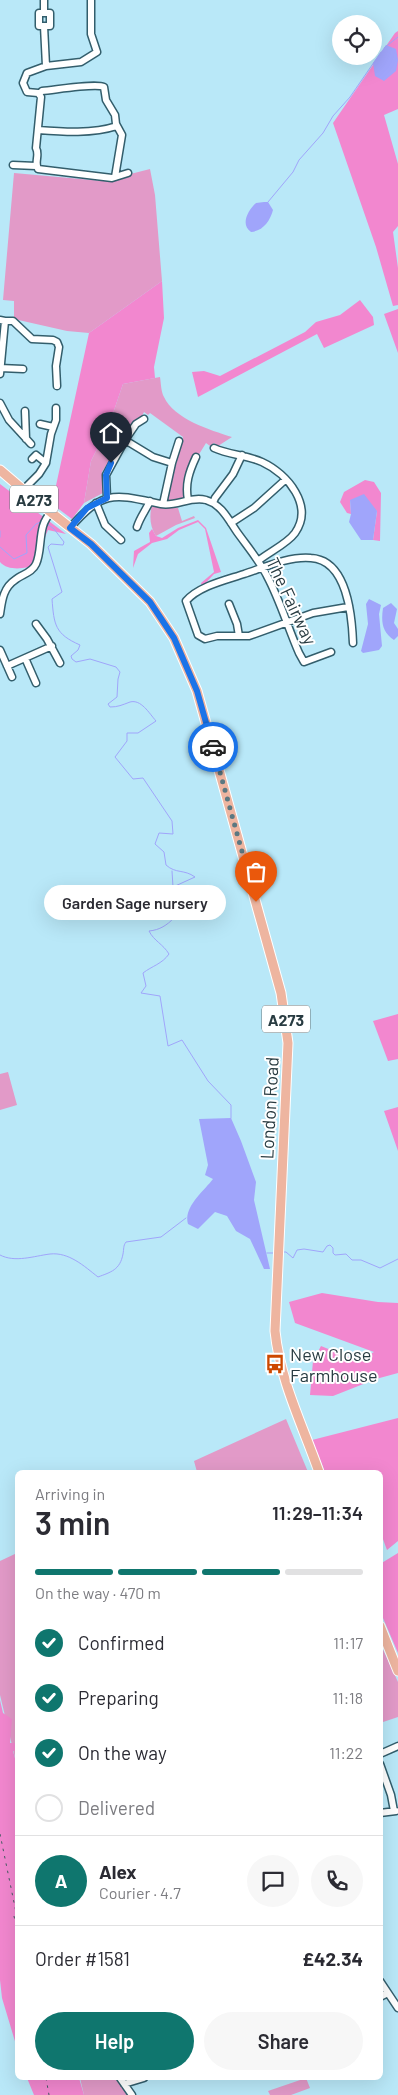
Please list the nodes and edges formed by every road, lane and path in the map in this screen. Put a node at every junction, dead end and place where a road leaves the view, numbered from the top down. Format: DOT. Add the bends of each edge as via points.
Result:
graph roads {
  1 [pos="44,0"];
  2 [pos="91,0"];
  3 [pos="46,66"];
  4 [pos="40,94"];
  5 [pos="117,126"];
  6 [pos="38,130"];
  7 [pos="13,165"];
  8 [pos="36,166"];
  9 [pos="128,173"];
  10 [pos="115,177"];
  11 [pos="2,320"];
  12 [pos="0,368"];
  13 [pos="23,369"];
  14 [pos="0,374"];
  15 [pos="57,386"];
  16 [pos="0,403"];
  17 [pos="56,408"];
  18 [pos="25,410"];
  19 [pos="144,418"];
  20 [pos="40,424"];
  21 [pos="53,427"];
  22 [pos="125,440"];
  23 [pos="180,441"];
  24 [pos="214,448"];
  25 [pos="242,455"];
  26 [pos="196,457"];
  27 [pos="32,459"];
  28 [pos="46,463"];
  29 [pos="172,463"];
  30 [pos="0,470"];
  31 [pos="285,480"];
  32 [pos="23,490"];
  33 [pos="107,498"];
  34 [pos="188,500"];
  35 [pos="150,501"];
  36 [pos="96,503"];
  37 [pos="213,503"];
  38 [pos="163,504"];
  39 [pos="51,513"];
  40 [pos="231,523"];
  41 [pos="137,527"];
  42 [pos="70,528"];
  43 [pos="121,540"];
  44 [pos="258,560"];
  45 [pos="263,568"];
  46 [pos="229,604"];
  47 [pos="348,606"];
  48 [pos="0,614"];
  49 [pos="36,624"];
  50 [pos="286,624"];
  51 [pos="239,636"];
  52 [pos="353,643"];
  53 [pos="52,646"];
  54 [pos="0,650"];
  55 [pos="331,652"];
  56 [pos="25,658"];
  57 [pos="60,663"];
  58 [pos="8,666"];
  59 [pos="12,677"];
  60 [pos="36,683"];
  61 [pos="318,1470"];
  62 [pos="383,1634"];
  63 [pos="398,1671"];
  64 [pos="398,1746"];
  65 [pos="383,1753"];
  66 [pos="383,1772"];
  67 [pos="396,1811"];
  68 [pos="383,1813"];
  69 [pos="383,1986"];
  70 [pos="388,1993"];
  71 [pos="383,1996"];
  72 [pos="398,2008"];
  73 [pos="121,2080"];
  74 [pos="137,2080"];
  75 [pos="124,2084"];
  76 [pos="132,2095"];
  1 -- 3 [label="street" via="44,13 50,13 50,26 44,26"];
  2 -- 3 [label="street" via="91,34 96,52 81,62"];
  3 -- 4 [label="street" via="32,69 23,78 27,92"];
  4 -- 5 [label="street" via="42,91 102,86"];
  4 -- 6 [label="street"];
  5 -- 6 [label="street" via="98,131"];
  5 -- 10 [label="street" via="122,141"];
  6 -- 8 [label="street"];
  7 -- 8 [label="street"];
  8 -- 10 [label="street" via="40,171"];
  9 -- 10 [label="street"];
  11 -- 12 [label="street"];
  11 -- 15 [label="street" via="13,321 32,339 57,342"];
  12 -- 13 [label="street"];
  12 -- 14 [label="street"];
  16 -- 18 [label="street" via="9,420 29,442"];
  17 -- 21 [label="street"];
  19 -- 22 [label="street"];
  20 -- 21 [label="street"];
  21 -- 28 [label="street"];
  22 -- 29 [label="street"];
  22 -- 33 [label="street" via="106,475"];
  23 -- 29 [label="street"];
  24 -- 25 [label="street"];
  25 -- 31 [label="street" via="264,462"];
  25 -- 37 [label="street"];
  26 -- 34 [label="street" via="188,473"];
  27 -- 28 [label="street" via="36,455"];
  28 -- 32 [label="street"];
  29 -- 38 [label="street"];
  30 -- 32 [label="main road, London Road / A273"];
  31 -- 40 [label="street" via="254,508"];
  31 -- 44 [label="street" via="301,502 302,516 294,534"];
  32 -- 39 [label="main road, London Road / A273"];
  33 -- 35 [label="street" via="120,496"];
  33 -- 36 [label="street"];
  34 -- 37 [label="street" via="202,499"];
  34 -- 38 [label="street"];
  35 -- 38 [label="street"];
  35 -- 41 [label="street"];
  36 -- 42 [label="street" via="87,508"];
  36 -- 43 [label="street" via="105,524"];
  37 -- 40 [label="street, The Fairway"];
  39 -- 42 [label="main road, London Road / A273"];
  39 -- 48 [label="street" via="45,523 37,563 9,585"];
  40 -- 44 [label="street, The Fairway"];
  42 -- 61 [label="main road, London Road / A273" via="91,544 150,602 174,638 200,700 274,965 288,1043 276,1346 287,1388"];
  44 -- 45 [label="street, The Fairway"];
  45 -- 47 [label="street" via="300,558 322,560 338,573"];
  45 -- 50 [label="street, The Fairway"];
  45 -- 51 [label="street" via="210,586 186,601 198,635 205,639"];
  46 -- 51 [label="street" via="238,624"];
  47 -- 50 [label="street" via="314,613"];
  47 -- 52 [label="street"];
  49 -- 53 [label="street"];
  50 -- 51 [label="street"];
  50 -- 55 [label="street, The Fairway" via="304,662"];
  53 -- 56 [label="street"];
  53 -- 57 [label="street"];
  54 -- 58 [label="street"];
  56 -- 58 [label="street"];
  56 -- 60 [label="street"];
  58 -- 59 [label="street"];
  62 -- 63 [label="main road"];
  64 -- 65 [label="street"];
  66 -- 67 [label="street"];
  67 -- 68 [label="street"];
  69 -- 70 [label="street"];
  70 -- 71 [label="street"];
  70 -- 72 [label="street"];
  73 -- 75 [label="street"];
  74 -- 75 [label="street"];
  75 -- 76 [label="street"];
}
